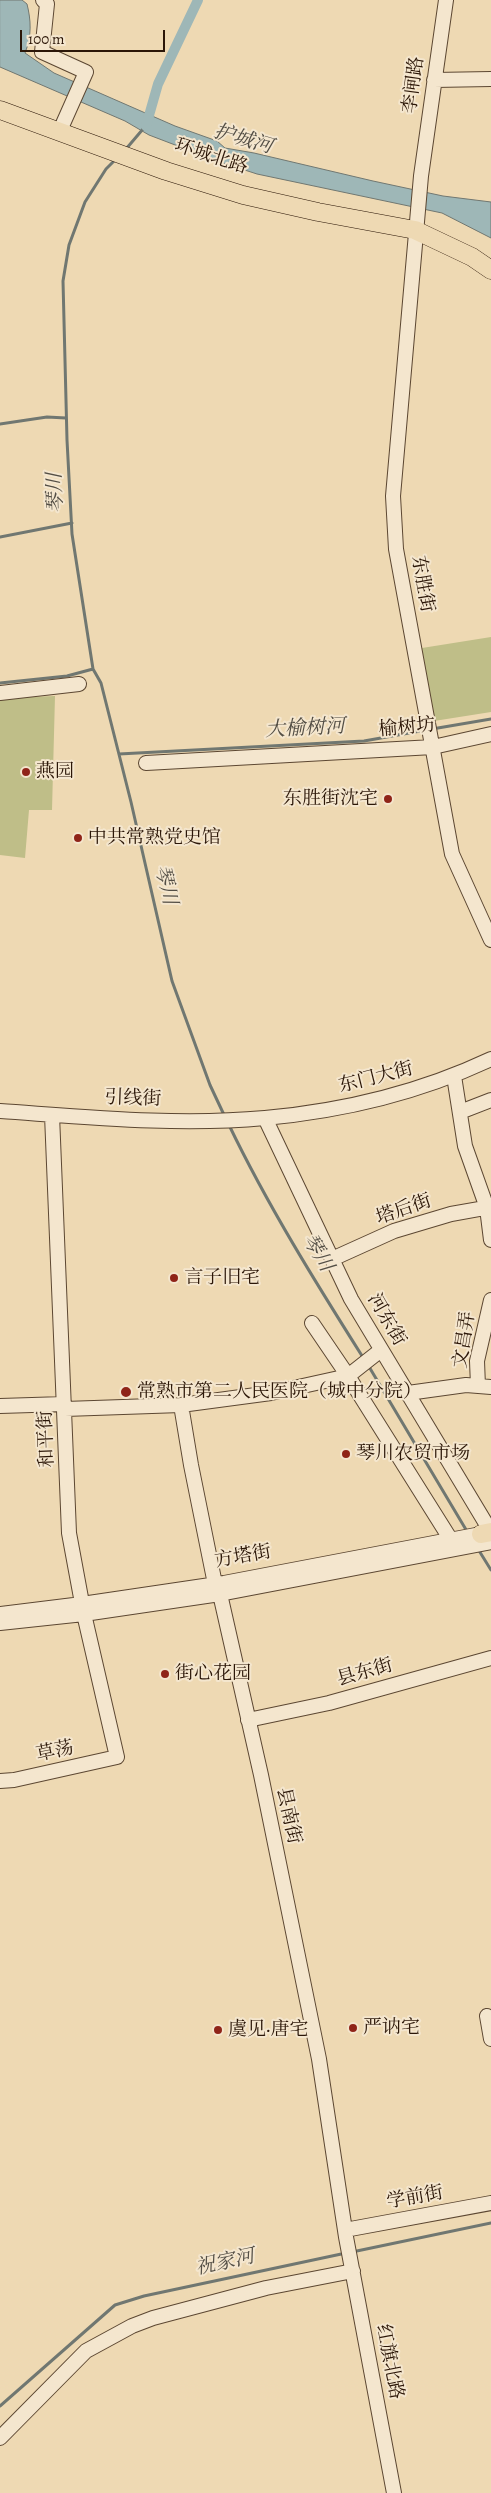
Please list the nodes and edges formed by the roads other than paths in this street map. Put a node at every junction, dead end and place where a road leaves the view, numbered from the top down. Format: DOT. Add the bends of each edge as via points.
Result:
graph roads {
  1 [pos="43,0"];
  2 [pos="446,0"];
  3 [pos="491,79"];
  4 [pos="434,80"];
  5 [pos="0,104"];
  6 [pos="0,110"];
  7 [pos="66,119"];
  8 [pos="108,146"];
  9 [pos="416,227"];
  10 [pos="491,262"];
  11 [pos="491,270"];
  12 [pos="80,684"];
  13 [pos="0,693"];
  14 [pos="491,734"];
  15 [pos="432,743"];
  16 [pos="146,762"];
  17 [pos="491,940"];
  18 [pos="491,1059"];
  19 [pos="454,1076"];
  20 [pos="491,1100"];
  21 [pos="0,1112"];
  22 [pos="460,1112"];
  23 [pos="52,1115"];
  24 [pos="265,1118"];
  25 [pos="489,1208"];
  26 [pos="491,1240"];
  27 [pos="332,1259"];
  28 [pos="491,1300"];
  29 [pos="312,1323"];
  30 [pos="380,1350"];
  31 [pos="353,1371"];
  32 [pos="484,1386"];
  33 [pos="408,1393"];
  34 [pos="181,1405"];
  35 [pos="0,1406"];
  36 [pos="65,1407"];
  37 [pos="488,1537"];
  38 [pos="459,1541"];
  39 [pos="217,1589"];
  40 [pos="83,1609"];
  41 [pos="0,1614"];
  42 [pos="0,1623"];
  43 [pos="491,1658"];
  44 [pos="248,1720"];
  45 [pos="117,1757"];
  46 [pos="0,1781"];
  47 [pos="486,2016"];
  48 [pos="491,2039"];
  49 [pos="491,2203"];
  50 [pos="346,2234"];
  51 [pos="352,2266"];
  52 [pos="0,2438"];
  53 [pos="394,2493"];
  1 -- 7 [label="street" via="47,4 42,52 86,72"];
  2 -- 4 [label="street, 李闸路"];
  3 -- 4 [label="street"];
  4 -- 9 [label="street, 李闸路"];
  5 -- 7 [label="main road, 环城北路"];
  6 -- 8 [label="main road, 环城北路"];
  7 -- 8 [label="main road, 环城北路"];
  8 -- 9 [label="main road, 环城北路" via="247,191"];
  9 -- 10 [label="main road" via="468,246"];
  9 -- 11 [label="main road"];
  9 -- 15 [label="street, 东胜街" via="393,496 396,549"];
  12 -- 13 [label="street"];
  14 -- 15 [label="street, 榆树坊"];
  15 -- 16 [label="street, 榆树坊"];
  15 -- 17 [label="street, 东胜街" via="452,854"];
  18 -- 19 [label="street, 东门大街"];
  19 -- 22 [label="street"];
  19 -- 24 [label="street, 东门大街" via="361,1103"];
  20 -- 22 [label="street"];
  21 -- 23 [label="street, 引线街"];
  22 -- 25 [label="street" via="465,1146"];
  23 -- 24 [label="street, 引线街"];
  23 -- 36 [label="street, 和平街"];
  24 -- 27 [label="street, 河东街"];
  25 -- 26 [label="street"];
  25 -- 27 [label="street, 塔后街" via="451,1214 394,1231"];
  27 -- 30 [label="street, 河东街"];
  28 -- 32 [label="street, 文昌弄" via="477,1361"];
  29 -- 31 [label="street"];
  30 -- 31 [label="street"];
  30 -- 33 [label="street, 河东街"];
  31 -- 34 [label="street" via="271,1393"];
  31 -- 38 [label="street"];
  32 -- 33 [label="street" via="466,1385"];
  33 -- 37 [label="street, 河东街"];
  34 -- 36 [label="street"];
  34 -- 39 [label="street, 县南街"];
  35 -- 36 [label="street"];
  36 -- 40 [label="street, 和平街" via="69,1533"];
  37 -- 38 [label="street, 方塔街"];
  38 -- 39 [label="street, 方塔街"];
  39 -- 40 [label="street, 方塔街"];
  39 -- 44 [label="street, 县南街"];
  40 -- 41 [label="street, 方塔街"];
  40 -- 42 [label="street, 方塔街"];
  40 -- 45 [label="street, 和平街"];
  43 -- 44 [label="street, 县东街" via="329,1703"];
  44 -- 50 [label="street, 县南街" via="319,2059"];
  45 -- 46 [label="street, 草荡"];
  47 -- 48 [label="street"];
  49 -- 50 [label="street, 学前街"];
  50 -- 51 [label="street, 红旗北路"];
  51 -- 52 [label="street" via="132,2326 86,2351"];
  51 -- 53 [label="street, 红旗北路"];
}
